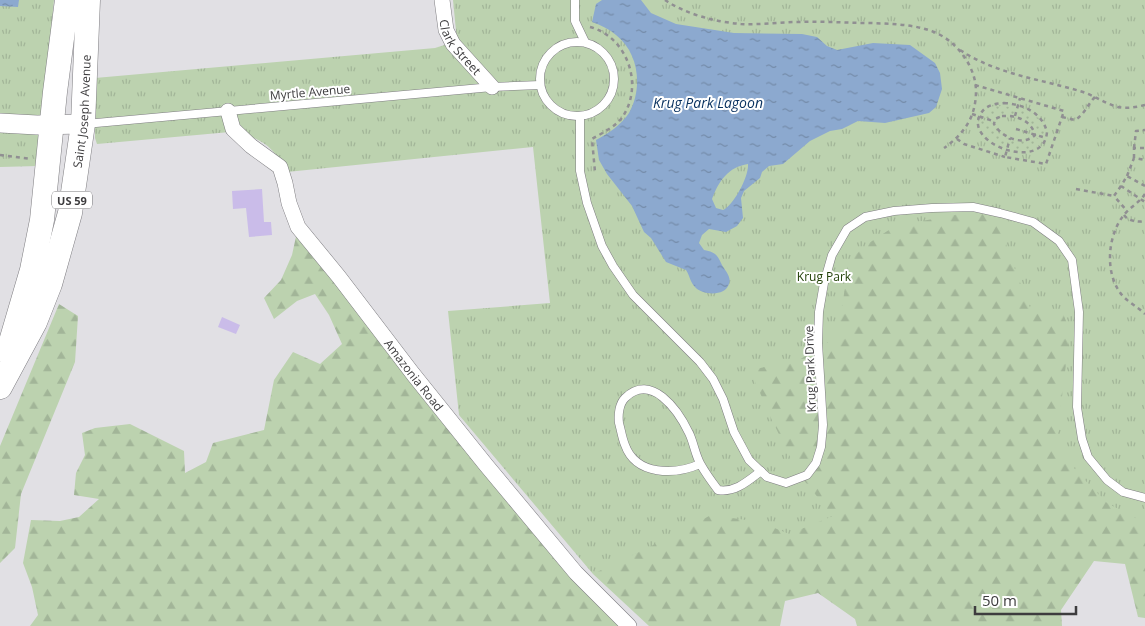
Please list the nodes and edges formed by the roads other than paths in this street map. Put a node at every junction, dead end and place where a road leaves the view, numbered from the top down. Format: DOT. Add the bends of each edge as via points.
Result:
graph roads {
  1 [pos="67,0"];
  2 [pos="88,0"];
  3 [pos="442,0"];
  4 [pos="574,0"];
  5 [pos="585,42"];
  6 [pos="540,85"];
  7 [pos="492,87"];
  8 [pos="228,111"];
  9 [pos="580,116"];
  10 [pos="0,122"];
  11 [pos="52,124"];
  12 [pos="83,124"];
  13 [pos="0,381"];
  14 [pos="0,387"];
  15 [pos="700,464"];
  16 [pos="761,471"];
  17 [pos="1145,498"];
  18 [pos="629,626"];
  1 -- 11 [label="main road, Saint Joseph Avenue / US 59"];
  2 -- 12 [label="main road, Saint Joseph Avenue / US 59"];
  3 -- 7 [label="street, Clark Street" via="446,30 453,44"];
  4 -- 5 [label="lane" via="575,21"];
  5 -- 6 [label="lane" via="570,42 551,52 540,70"];
  5 -- 9 [label="lane" via="604,52 614,71 615,81 612,92 600,109"];
  6 -- 7 [label="lane, Myrtle Avenue"];
  6 -- 9 [label="lane" via="544,98 553,108 566,115"];
  7 -- 8 [label="lane, Myrtle Avenue"];
  8 -- 12 [label="lane, Myrtle Avenue"];
  8 -- 18 [label="street, Amazonia Road" via="233,129 280,167 298,227 486,465 576,573"];
  9 -- 16 [label="lane, Krug Park Drive" via="580,171 602,246 633,295 713,379 734,432 750,460"];
  10 -- 11 [label="street"];
  11 -- 12 [label="street"];
  11 -- 13 [label="main road, Saint Joseph Avenue / US 59" via="42,220 32,270"];
  12 -- 14 [label="main road, Saint Joseph Avenue / US 59" via="70,213 50,284 35,322"];
  15 -- 15 [label="lane" via="689,433 675,409 656,392 642,388 632,391 621,401 618,417 625,446 636,461 650,470 680,471"];
  15 -- 16 [label="lane" via="718,490 727,492"];
  16 -- 17 [label="lane, Krug Park Drive" via="767,477 786,483 807,475 816,463 823,425 819,312 832,255 847,229 865,217 894,211 974,207 1033,222 1059,241 1072,260 1079,312 1077,407 1082,439 1088,457 1107,480 1123,492"];
}
